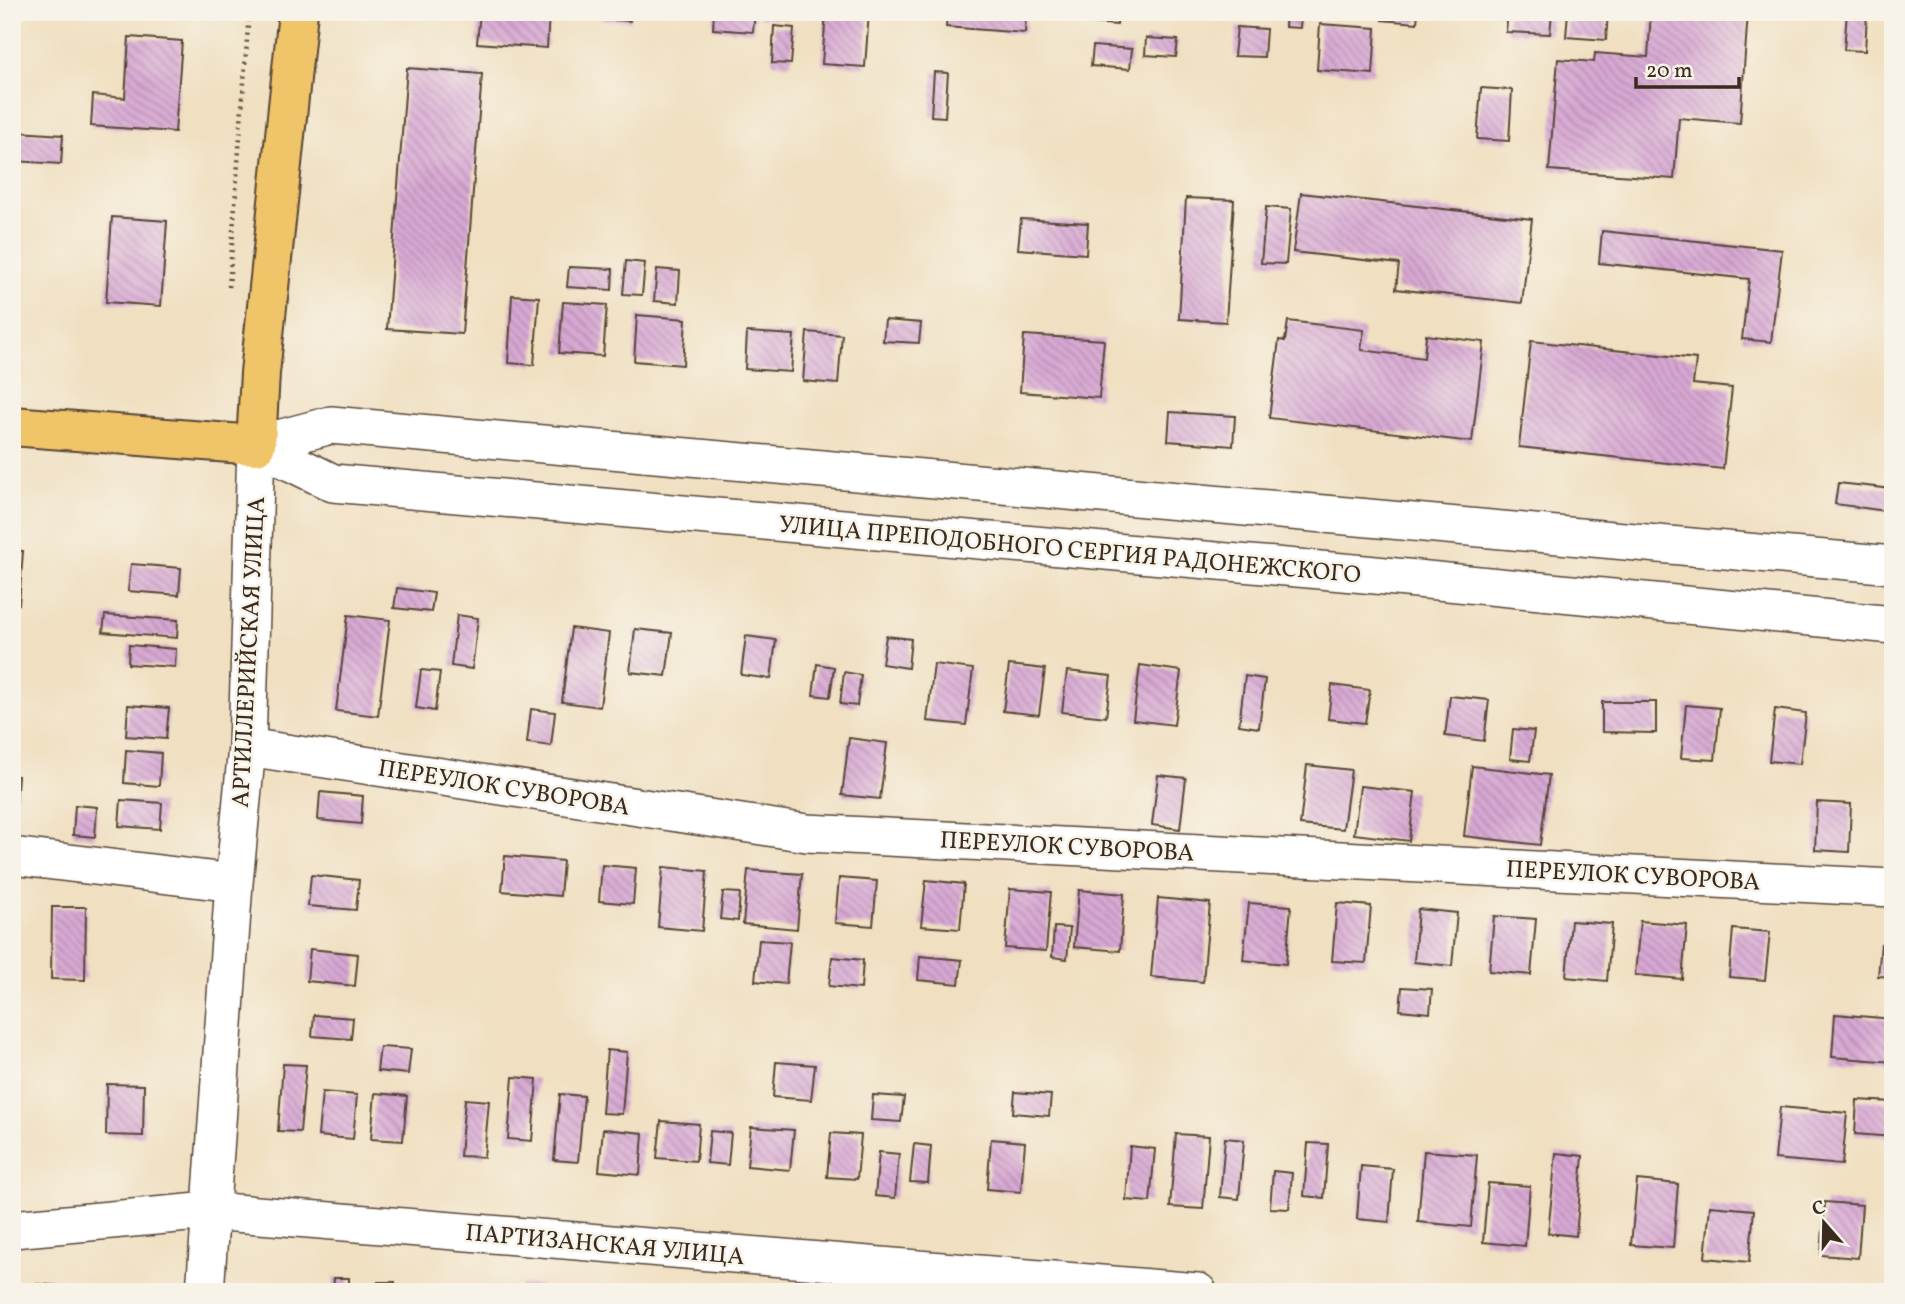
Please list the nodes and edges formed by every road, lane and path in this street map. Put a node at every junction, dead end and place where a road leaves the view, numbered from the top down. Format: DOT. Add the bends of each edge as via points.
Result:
graph roads {
  1 [pos="299,12"];
  2 [pos="12,426"];
  3 [pos="256,445"];
  4 [pos="1893,565"];
  5 [pos="1893,625"];
  6 [pos="247,747"];
  7 [pos="12,856"];
  8 [pos="234,883"];
  9 [pos="1893,888"];
  10 [pos="210,1212"];
  11 [pos="12,1229"];
  12 [pos="205,1292"];
  13 [pos="1198,1292"];
  1 -- 3 [label="main road, АРТИЛЛЕРИЙСКАЯ УЛИЦА"];
  2 -- 3 [label="main road, УЛИЦА ПРЕПОДОБНОГО СЕРГИЯ РАДОНЕЖСКОГО"];
  3 -- 4 [label="street, УЛИЦА ПРЕПОДОБНОГО СЕРГИЯ РАДОНЕЖСКОГО" via="331,425"];
  3 -- 5 [label="street, УЛИЦА ПРЕПОДОБНОГО СЕРГИЯ РАДОНЕЖСКОГО" via="333,483"];
  3 -- 6 [label="street, АРТИЛЛЕРИЙСКАЯ УЛИЦА"];
  6 -- 8 [label="street, АРТИЛЛЕРИЙСКАЯ УЛИЦА"];
  6 -- 9 [label="street, ПЕРЕУЛОК СУВОРОВА" via="807,833"];
  7 -- 8 [label="street"];
  8 -- 10 [label="street, АРТИЛЛЕРИЙСКАЯ УЛИЦА"];
  10 -- 11 [label="street, ПАРТИЗАНСКАЯ УЛИЦА"];
  10 -- 12 [label="street, АРТИЛЛЕРИЙСКАЯ УЛИЦА"];
  10 -- 13 [label="street, ПАРТИЗАНСКАЯ УЛИЦА"];
}
